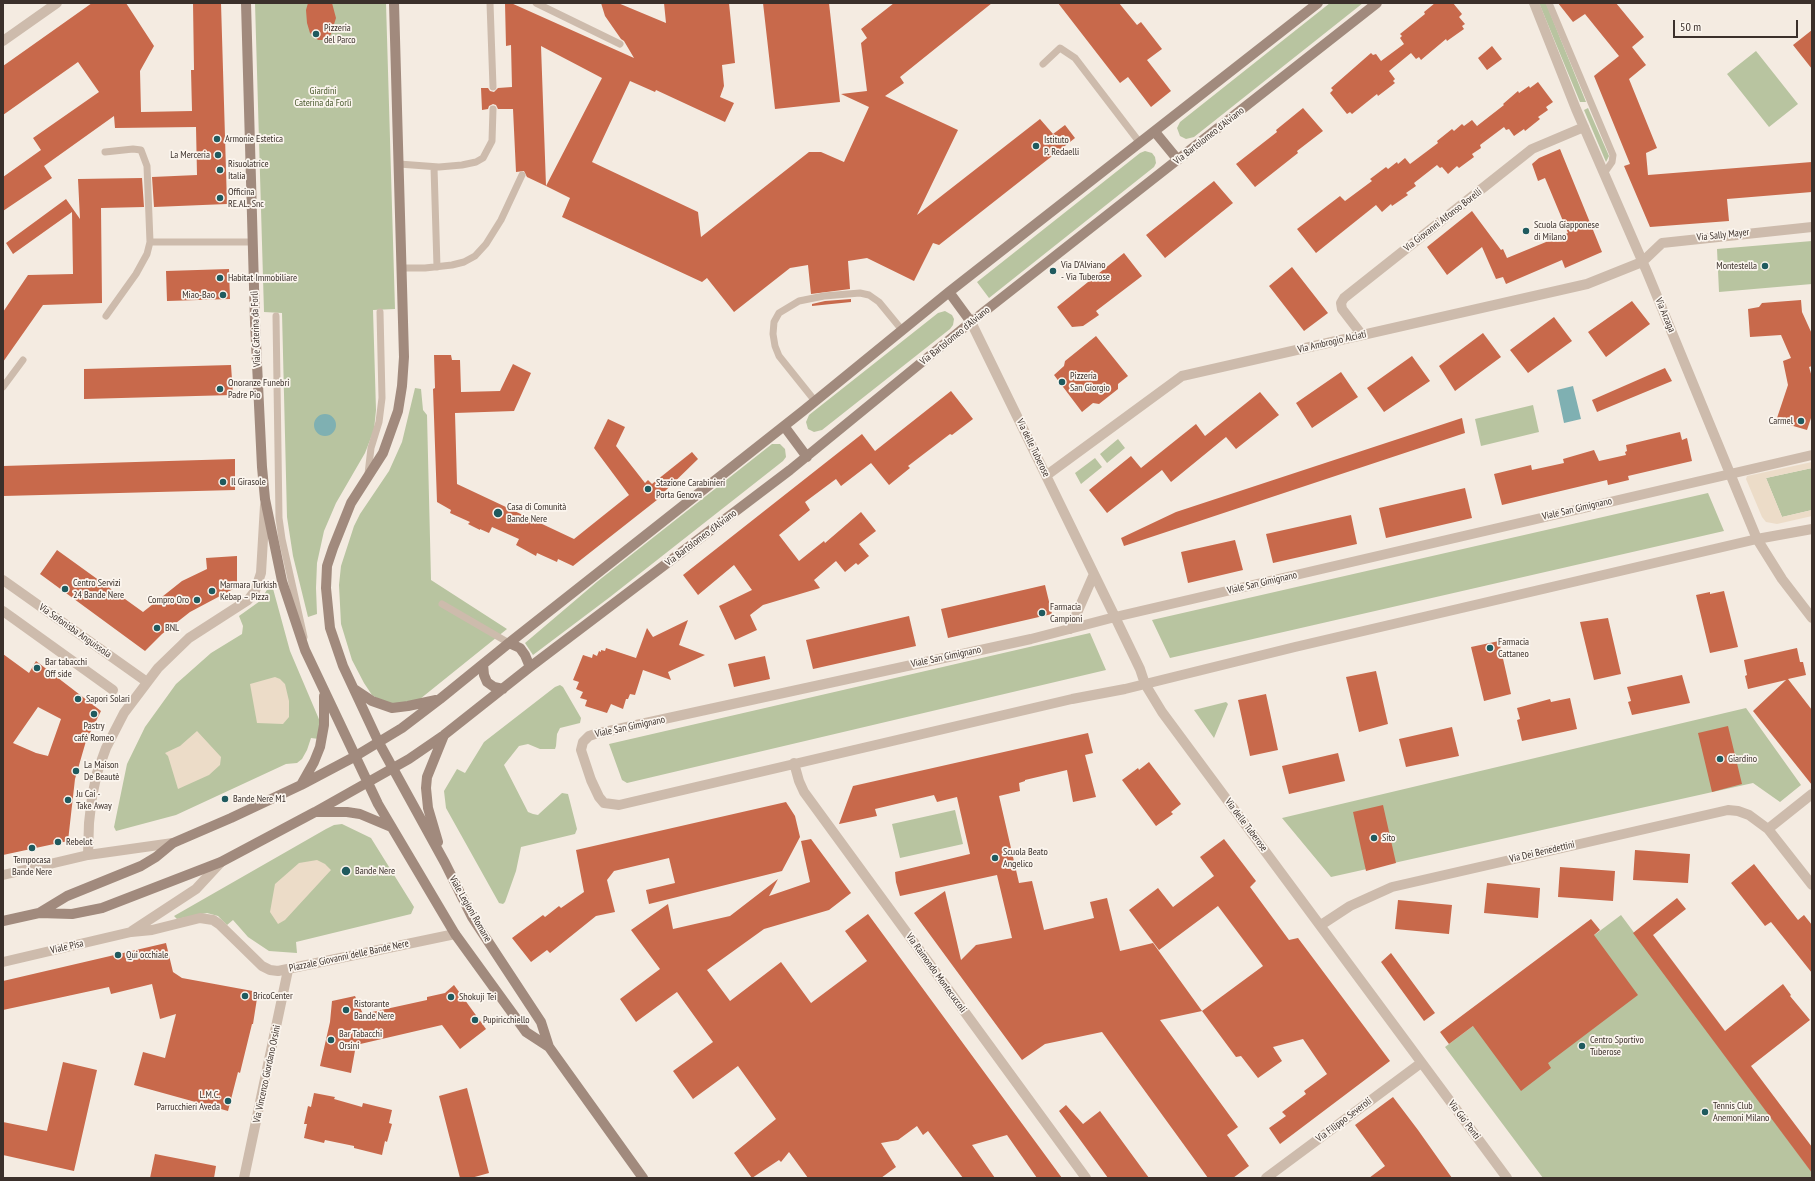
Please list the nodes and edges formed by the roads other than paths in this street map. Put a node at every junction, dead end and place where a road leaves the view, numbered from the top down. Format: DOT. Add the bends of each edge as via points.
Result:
graph roads {
  1 [pos="246,3"];
  2 [pos="394,3"];
  3 [pos="490,3"];
  4 [pos="536,3"];
  5 [pos="1318,3"];
  6 [pos="1377,3"];
  7 [pos="1534,3"];
  8 [pos="1549,3"];
  9 [pos="52,4"];
  10 [pos="3,41"];
  11 [pos="620,44"];
  12 [pos="1043,64"];
  13 [pos="493,87"];
  14 [pos="493,109"];
  15 [pos="1584,127"];
  16 [pos="1155,132"];
  17 [pos="1140,143"];
  18 [pos="105,152"];
  19 [pos="1178,160"];
  20 [pos="398,164"];
  21 [pos="434,166"];
  22 [pos="1604,172"];
  23 [pos="522,175"];
  24 [pos="1812,227"];
  25 [pos="150,242"];
  26 [pos="253,242"];
  27 [pos="1642,262"];
  28 [pos="437,267"];
  29 [pos="401,268"];
  30 [pos="949,292"];
  31 [pos="380,312"];
  32 [pos="106,316"];
  33 [pos="276,316"];
  34 [pos="971,322"];
  35 [pos="902,330"];
  36 [pos="1362,335"];
  37 [pos="23,360"];
  38 [pos="3,387"];
  39 [pos="815,402"];
  40 [pos="784,426"];
  41 [pos="1812,455"];
  42 [pos="807,457"];
  43 [pos="1731,473"];
  44 [pos="1047,475"];
  45 [pos="367,478"];
  46 [pos="265,499"];
  47 [pos="1812,529"];
  48 [pos="1757,539"];
  49 [pos="1094,574"];
  50 [pos="3,580"];
  51 [pos="442,604"];
  52 [pos="3,611"];
  53 [pos="1115,617"];
  54 [pos="1812,618"];
  55 [pos="1070,630"];
  56 [pos="509,643"];
  57 [pos="305,650"];
  58 [pos="483,664"];
  59 [pos="530,667"];
  60 [pos="147,682"];
  61 [pos="1146,684"];
  62 [pos="352,688"];
  63 [pos="503,689"];
  64 [pos="114,690"];
  65 [pos="324,694"];
  66 [pos="440,699"];
  67 [pos="444,735"];
  68 [pos="379,743"];
  69 [pos="354,757"];
  70 [pos="794,763"];
  71 [pos="392,769"];
  72 [pos="367,783"];
  73 [pos="301,785"];
  74 [pos="1812,794"];
  75 [pos="316,812"];
  76 [pos="391,827"];
  77 [pos="1768,829"];
  78 [pos="173,844"];
  79 [pos="88,855"];
  80 [pos="221,862"];
  81 [pos="445,862"];
  82 [pos="3,875"];
  83 [pos="1812,885"];
  84 [pos="39,913"];
  85 [pos="3,921"];
  86 [pos="1321,925"];
  87 [pos="131,932"];
  88 [pos="456,934"];
  89 [pos="3,962"];
  90 [pos="288,970"];
  91 [pos="549,1047"];
  92 [pos="1422,1063"];
  93 [pos="244,1178"];
  94 [pos="643,1178"];
  95 [pos="1086,1178"];
  96 [pos="1266,1178"];
  97 [pos="1507,1178"];
  1 -- 26 [label="main road, Viale Caterina da Forlì"];
  2 -- 20 [label="main road"];
  3 -- 13 [label="lane"];
  4 -- 11 [label="lane"];
  5 -- 16 [label="main road"];
  6 -- 19 [label="main road, Via Bartolomeo d'Alviano"];
  7 -- 15 [label="street, Via Arzaga"];
  8 -- 22 [label="lane" via="1613,155 1612,162"];
  9 -- 10 [label="street"];
  12 -- 17 [label="lane" via="1060,48 1075,58"];
  14 -- 21 [label="lane" via="492,141 483,158 462,165"];
  15 -- 22 [label="street, Via Arzaga"];
  15 -- 36 [label="street, Via Giovanni Alfonso Borelli" via="1532,149 1344,298 1341,304 1343,310"];
  16 -- 17 [label="main road"];
  16 -- 19 [label="main road"];
  17 -- 30 [label="main road"];
  18 -- 25 [label="lane" via="141,150 147,166"];
  19 -- 34 [label="main road, Via Bartolomeo d'Alviano"];
  20 -- 21 [label="lane"];
  20 -- 29 [label="main road"];
  21 -- 28 [label="lane"];
  22 -- 27 [label="street, Via Arzaga"];
  23 -- 28 [label="lane" via="502,220 475,256 458,264"];
  24 -- 27 [label="street, Via Sally Mayer" via="1662,243"];
  25 -- 26 [label="lane"];
  25 -- 32 [label="lane" via="147,254 136,274"];
  26 -- 46 [label="main road, Viale Caterina da Forlì" via="261,460"];
  27 -- 36 [label="street, Via Ambrogio Alciati" via="1587,284"];
  27 -- 43 [label="street, Via Arzaga"];
  28 -- 29 [label="lane"];
  29 -- 45 [label="main road" via="404,358 398,411 383,453"];
  30 -- 34 [label="main road"];
  30 -- 35 [label="main road"];
  31 -- 45 [label="lane" via="382,398"];
  33 -- 57 [label="lane, Viale Caterina da Forlì" via="279,518 304,634"];
  34 -- 42 [label="main road, Via Bartolomeo d'Alviano"];
  34 -- 44 [label="street, Via delle Tuberose"];
  35 -- 39 [label="main road"];
  35 -- 39 [label="lane" via="879,302 869,295 860,293 799,301 779,313 773,328 777,351"];
  36 -- 44 [label="street, Via Ambrogio Alciati" via="1182,376"];
  37 -- 38 [label="lane"];
  39 -- 40 [label="main road"];
  40 -- 42 [label="main road"];
  40 -- 56 [label="main road"];
  41 -- 43 [label="street, Viale San Gimignano"];
  42 -- 59 [label="main road, Via Bartolomeo d'Alviano"];
  43 -- 48 [label="street, Via Arzaga"];
  43 -- 53 [label="street, Viale San Gimignano"];
  44 -- 49 [label="street, Via delle Tuberose"];
  45 -- 62 [label="main road" via="338,531 328,566 326,588 330,628"];
  46 -- 57 [label="main road, Viale Caterina da Forlì" via="282,581"];
  46 -- 60 [label="street" via="261,573 255,591 248,600 189,638"];
  47 -- 48 [label="street, Viale San Gimignano"];
  48 -- 54 [label="street, Via Arzaga" via="1782,579"];
  48 -- 61 [label="street, Viale San Gimignano"];
  49 -- 53 [label="street, Via delle Tuberose"];
  49 -- 55 [label="street"];
  50 -- 60 [label="street, Via Sofonisba Anguissola"];
  51 -- 56 [label="lane"];
  52 -- 64 [label="street"];
  53 -- 55 [label="street, Viale San Gimignano"];
  53 -- 61 [label="street, Via delle Tuberose"];
  55 -- 70 [label="street, Viale San Gimignano" via="589,736 583,742 581,750 599,797 604,802 619,805"];
  56 -- 58 [label="main road"];
  56 -- 59 [label="main road" via="520,648 526,655"];
  57 -- 65 [label="main road, Viale Caterina da Forlì"];
  58 -- 63 [label="main road" via="487,682"];
  58 -- 66 [label="main road"];
  59 -- 63 [label="main road"];
  60 -- 79 [label="street" via="124,713 106,748 97,773 89,823"];
  61 -- 70 [label="street, Viale San Gimignano"];
  61 -- 86 [label="street, Via delle Tuberose" via="1166,719"];
  62 -- 66 [label="main road" via="372,701 392,708"];
  62 -- 68 [label="main road"];
  63 -- 67 [label="main road"];
  65 -- 69 [label="main road"];
  65 -- 73 [label="main road" via="324,725 320,747"];
  66 -- 68 [label="main road"];
  67 -- 71 [label="main road"];
  67 -- 81 [label="main road" via="427,777 426,788 428,808"];
  68 -- 69 [label="main road"];
  68 -- 71 [label="main road"];
  69 -- 72 [label="main road"];
  69 -- 73 [label="main road"];
  70 -- 95 [label="street, Via Raimondo Montecuccoli" via="804,792"];
  71 -- 72 [label="main road"];
  71 -- 81 [label="main road, Viale Legioni Romane"];
  72 -- 75 [label="main road"];
  72 -- 76 [label="main road"];
  73 -- 78 [label="main road"];
  74 -- 77 [label="street"];
  75 -- 76 [label="main road" via="360,814"];
  75 -- 80 [label="main road"];
  76 -- 88 [label="main road"];
  77 -- 83 [label="street, Via Dei Benedettini"];
  77 -- 86 [label="street, Via Dei Benedettini" via="1738,811 1716,812 1392,887 1350,906"];
  78 -- 79 [label="street"];
  78 -- 84 [label="main road" via="141,866 67,896"];
  79 -- 82 [label="street"];
  80 -- 84 [label="main road" via="102,908 72,914"];
  80 -- 87 [label="street" via="196,889"];
  81 -- 91 [label="main road, Viale Legioni Romane" via="472,917 542,1022"];
  84 -- 85 [label="main road"];
  86 -- 92 [label="street, Via delle Tuberose"];
  87 -- 89 [label="street, Viale Pisa"];
  87 -- 90 [label="street, Piazzale Giovanni delle Bande Nere" via="152,930 200,918 213,920 262,966 270,970"];
  88 -- 90 [label="street, Piazzale Giovanni delle Bande Nere"];
  88 -- 91 [label="main road, Viale Legioni Romane" via="526,1032"];
  90 -- 93 [label="street, Via Vincenzo Giordano Orsini"];
  91 -- 94 [label="main road, Viale Legioni Romane"];
  92 -- 96 [label="street, Via Filippo Severoli"];
  92 -- 97 [label="street, Via Gio' Ponti"];
}
